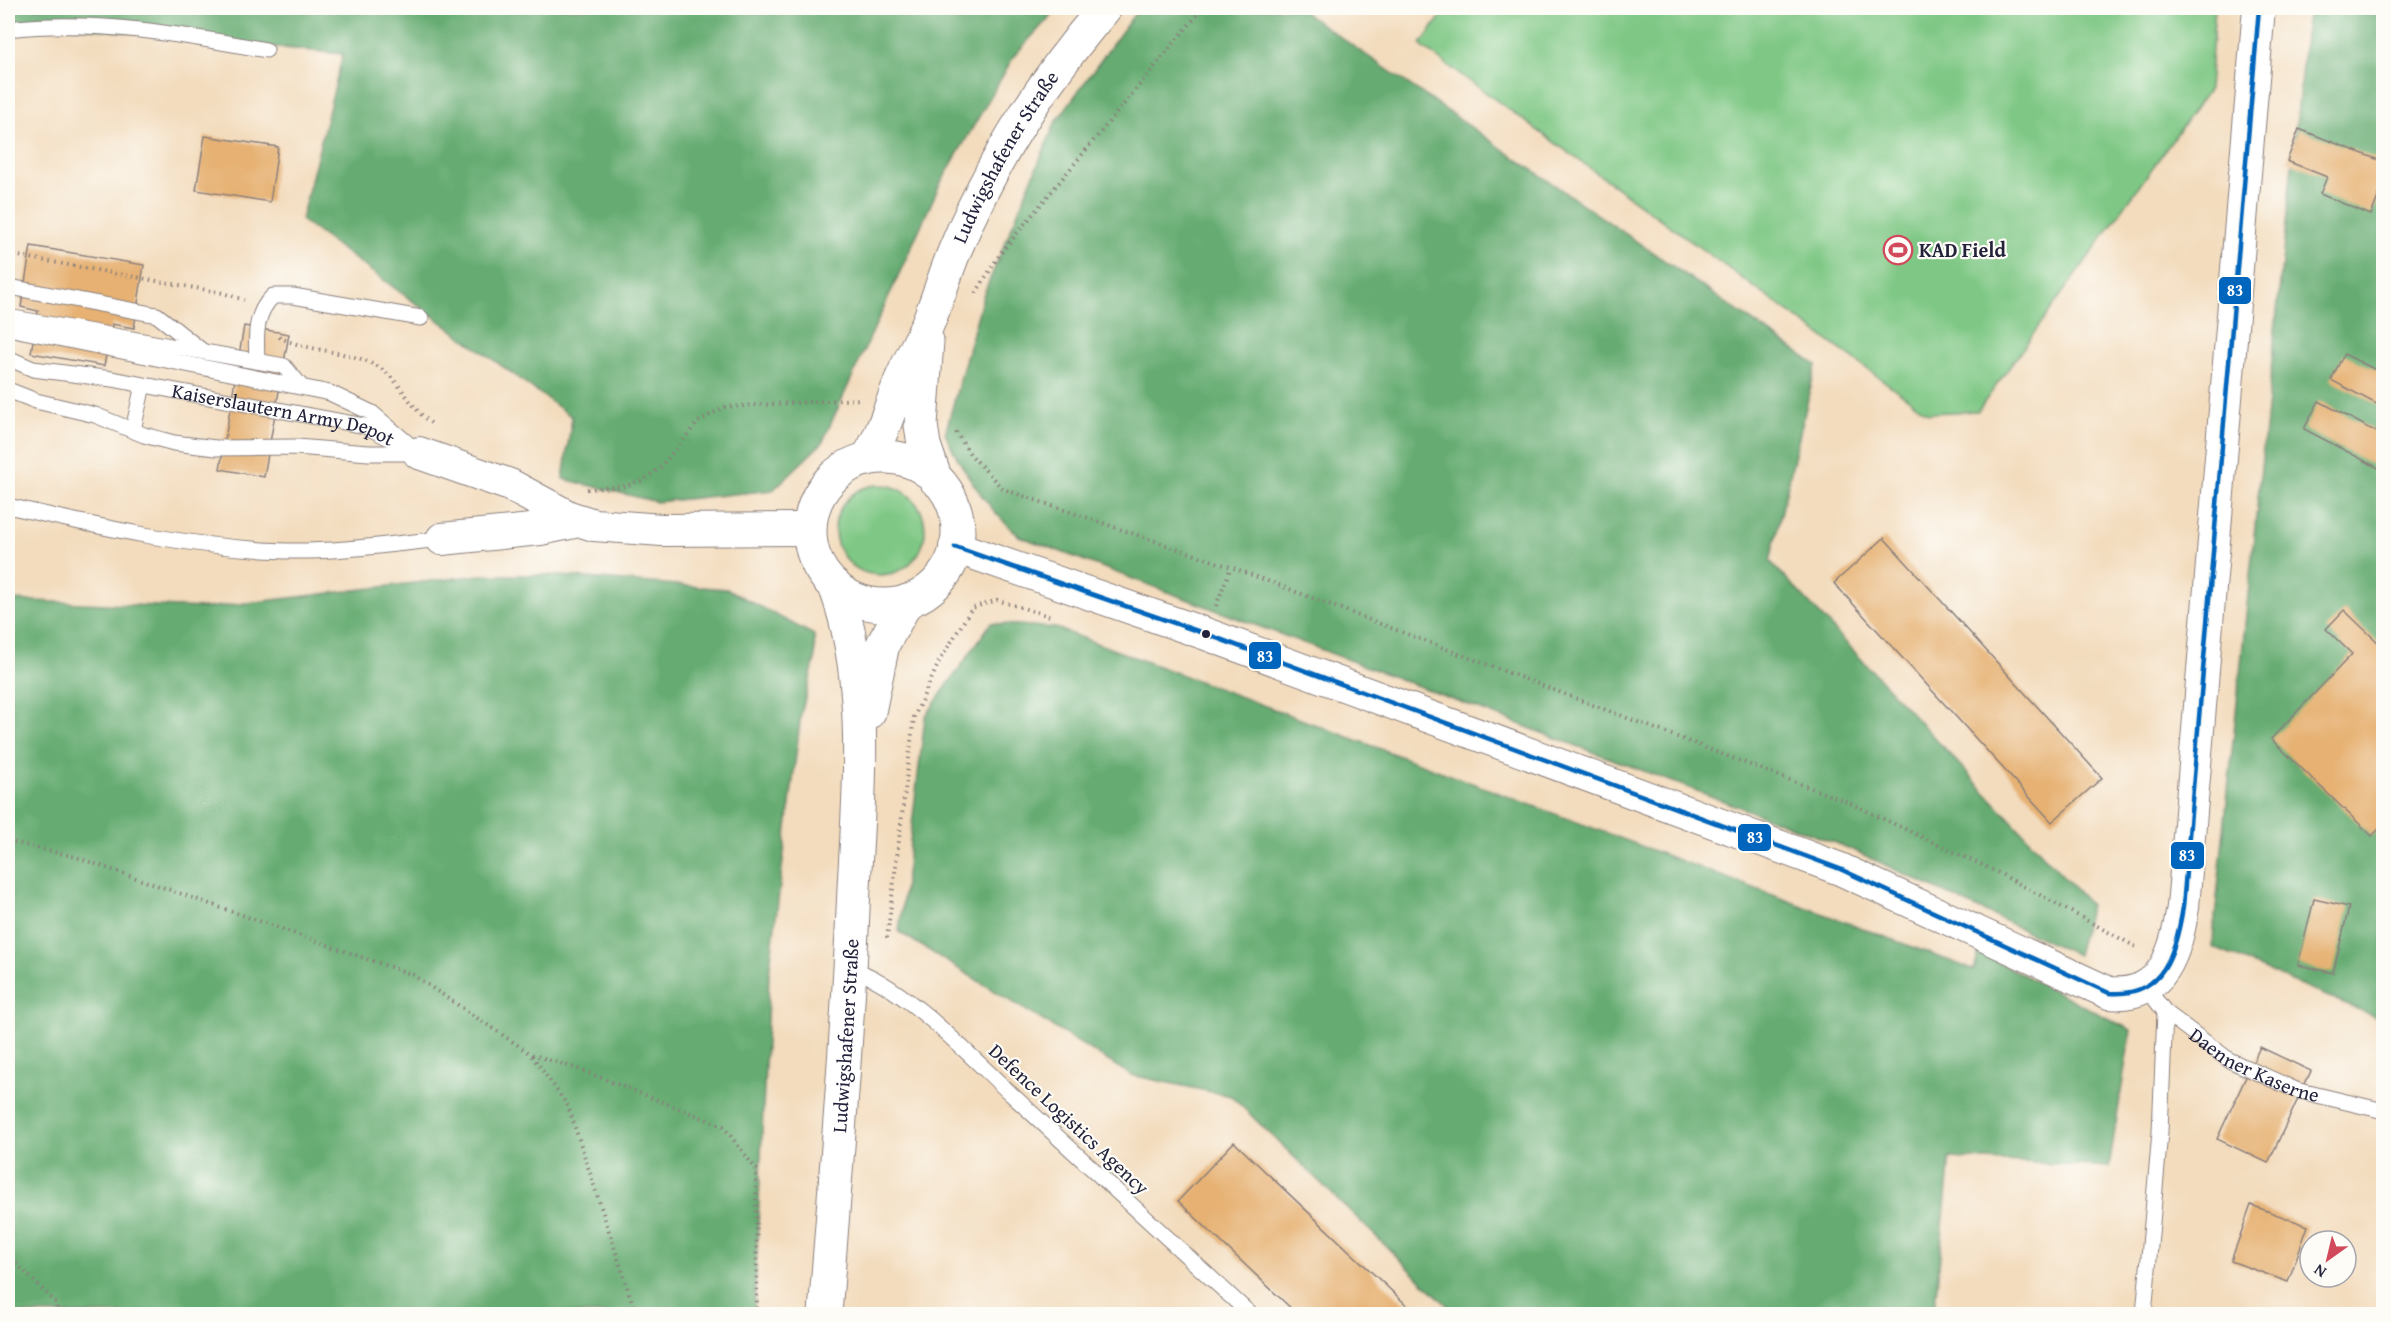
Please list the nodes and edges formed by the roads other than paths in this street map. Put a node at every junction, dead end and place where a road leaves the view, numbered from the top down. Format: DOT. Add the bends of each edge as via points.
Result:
graph roads {
  1 [pos="1105,8"];
  2 [pos="2259,8"];
  3 [pos="8,29"];
  4 [pos="266,50"];
  5 [pos="8,291"];
  6 [pos="8,317"];
  7 [pos="421,318"];
  8 [pos="929,321"];
  9 [pos="8,328"];
  10 [pos="203,351"];
  11 [pos="8,358"];
  12 [pos="257,361"];
  13 [pos="143,385"];
  14 [pos="300,385"];
  15 [pos="8,390"];
  16 [pos="133,430"];
  17 [pos="419,453"];
  18 [pos="867,459"];
  19 [pos="936,480"];
  20 [pos="8,506"];
  21 [pos="579,521"];
  22 [pos="810,529"];
  23 [pos="442,539"];
  24 [pos="956,547"];
  25 [pos="835,586"];
  26 [pos="907,601"];
  27 [pos="860,755"];
  28 [pos="851,969"];
  29 [pos="2145,986"];
  30 [pos="2165,1012"];
  31 [pos="2384,1111"];
  32 [pos="825,1314"];
  33 [pos="1250,1314"];
  34 [pos="2144,1314"];
  1 -- 8 [label="street, Ludwigshafener Straße" via="1072,46 985,184 955,249"];
  2 -- 29 [label="street" via="2182,907 2179,932 2166,966"];
  3 -- 4 [label="lane" via="118,27"];
  5 -- 10 [label="lane" via="15,288 157,315"];
  6 -- 10 [label="lane"];
  7 -- 12 [label="lane" via="273,296 257,323"];
  8 -- 18 [label="street, Ludwigshafener Straße"];
  8 -- 19 [label="street, Ludwigshafener Straße" via="921,425"];
  9 -- 14 [label="lane"];
  10 -- 12 [label="lane"];
  11 -- 13 [label="lane, Kaiserslautern Army Depot" via="33,369"];
  12 -- 14 [label="lane" via="284,366"];
  13 -- 16 [label="lane"];
  13 -- 17 [label="lane, Kaiserslautern Army Depot" via="365,426"];
  14 -- 17 [label="lane" via="364,407"];
  15 -- 16 [label="lane"];
  16 -- 17 [label="lane" via="174,443 216,448"];
  17 -- 21 [label="street, Kaiserslautern Army Depot" via="510,485"];
  18 -- 19 [label="street" via="884,457 909,462"];
  18 -- 22 [label="street" via="830,481 815,503"];
  19 -- 24 [label="street" via="953,507"];
  20 -- 23 [label="lane, Kaiserslautern Army Depot" via="102,528 236,548 289,551"];
  21 -- 22 [label="street, Kaiserslautern Army Depot" via="662,530"];
  21 -- 23 [label="street, Kaiserslautern Army Depot"];
  22 -- 25 [label="street" via="816,560"];
  24 -- 26 [label="street" via="938,580"];
  24 -- 29 [label="street" via="1206,634 1840,869 2109,993 2132,993"];
  25 -- 26 [label="street" via="862,602"];
  25 -- 27 [label="street, Ludwigshafener Straße" via="850,632"];
  26 -- 27 [label="street, Ludwigshafener Straße" via="883,645"];
  27 -- 28 [label="street, Ludwigshafener Straße"];
  28 -- 32 [label="street, Ludwigshafener Straße"];
  28 -- 33 [label="lane, Defence Logistics Agency" via="881,981 972,1058"];
  29 -- 30 [label="lane, Daenner Kaserne"];
  30 -- 31 [label="lane, Daenner Kaserne" via="2229,1060 2296,1090"];
  30 -- 34 [label="lane" via="2160,1132"];
}
